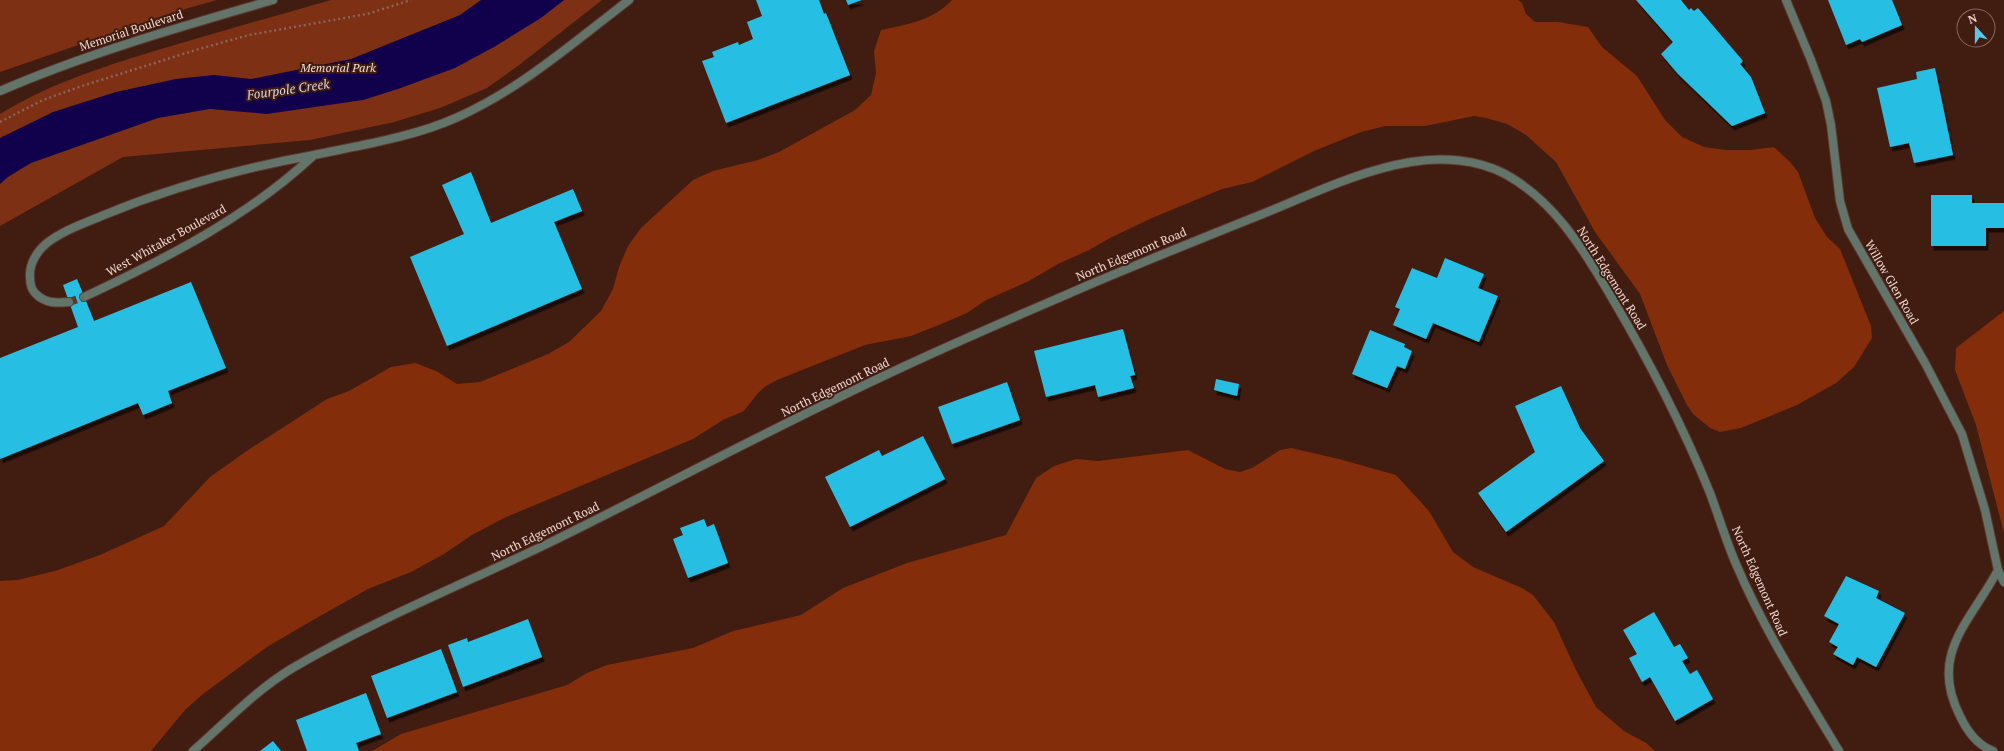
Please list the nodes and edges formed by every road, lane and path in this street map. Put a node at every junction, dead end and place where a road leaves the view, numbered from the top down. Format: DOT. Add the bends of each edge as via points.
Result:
graph roads {
  1 [pos="273,0"];
  2 [pos="412,0"];
  3 [pos="629,0"];
  4 [pos="1786,0"];
  5 [pos="0,91"];
  6 [pos="0,122"];
  7 [pos="314,155"];
  8 [pos="84,297"];
  9 [pos="69,302"];
  10 [pos="1998,570"];
  11 [pos="2004,582"];
  12 [pos="193,751"];
  13 [pos="1839,751"];
  14 [pos="1993,751"];
  1 -- 5 [label="street, Memorial Boulevard" via="140,39"];
  2 -- 6 [label="path" via="367,14 264,32 199,49 82,86 44,100"];
  3 -- 7 [label="street" via="504,94 457,117 414,132"];
  4 -- 10 [label="street, Willow Glen Road" via="1826,101 1840,201 1848,229 1925,363 1962,434 1985,510"];
  7 -- 8 [label="street, West Whitaker Boulevard" via="295,174 268,194 195,241"];
  7 -- 9 [label="street" via="217,176 139,200 62,233 46,244 34,258 29,270 30,282 35,293 43,300 55,303"];
  10 -- 11 [label="street, Willow Glen Road"];
  10 -- 14 [label="street" via="1961,629 1953,645 1949,667 1949,686 1963,723 1976,741"];
  12 -- 13 [label="street, North Edgemont Road" via="253,697 285,673 327,649 376,623 550,542 902,367 1164,253 1354,176 1413,162 1445,160 1474,162 1499,170 1525,186 1546,204 1567,228 1594,267 1666,396 1710,494 1736,563 1779,654"];
}
